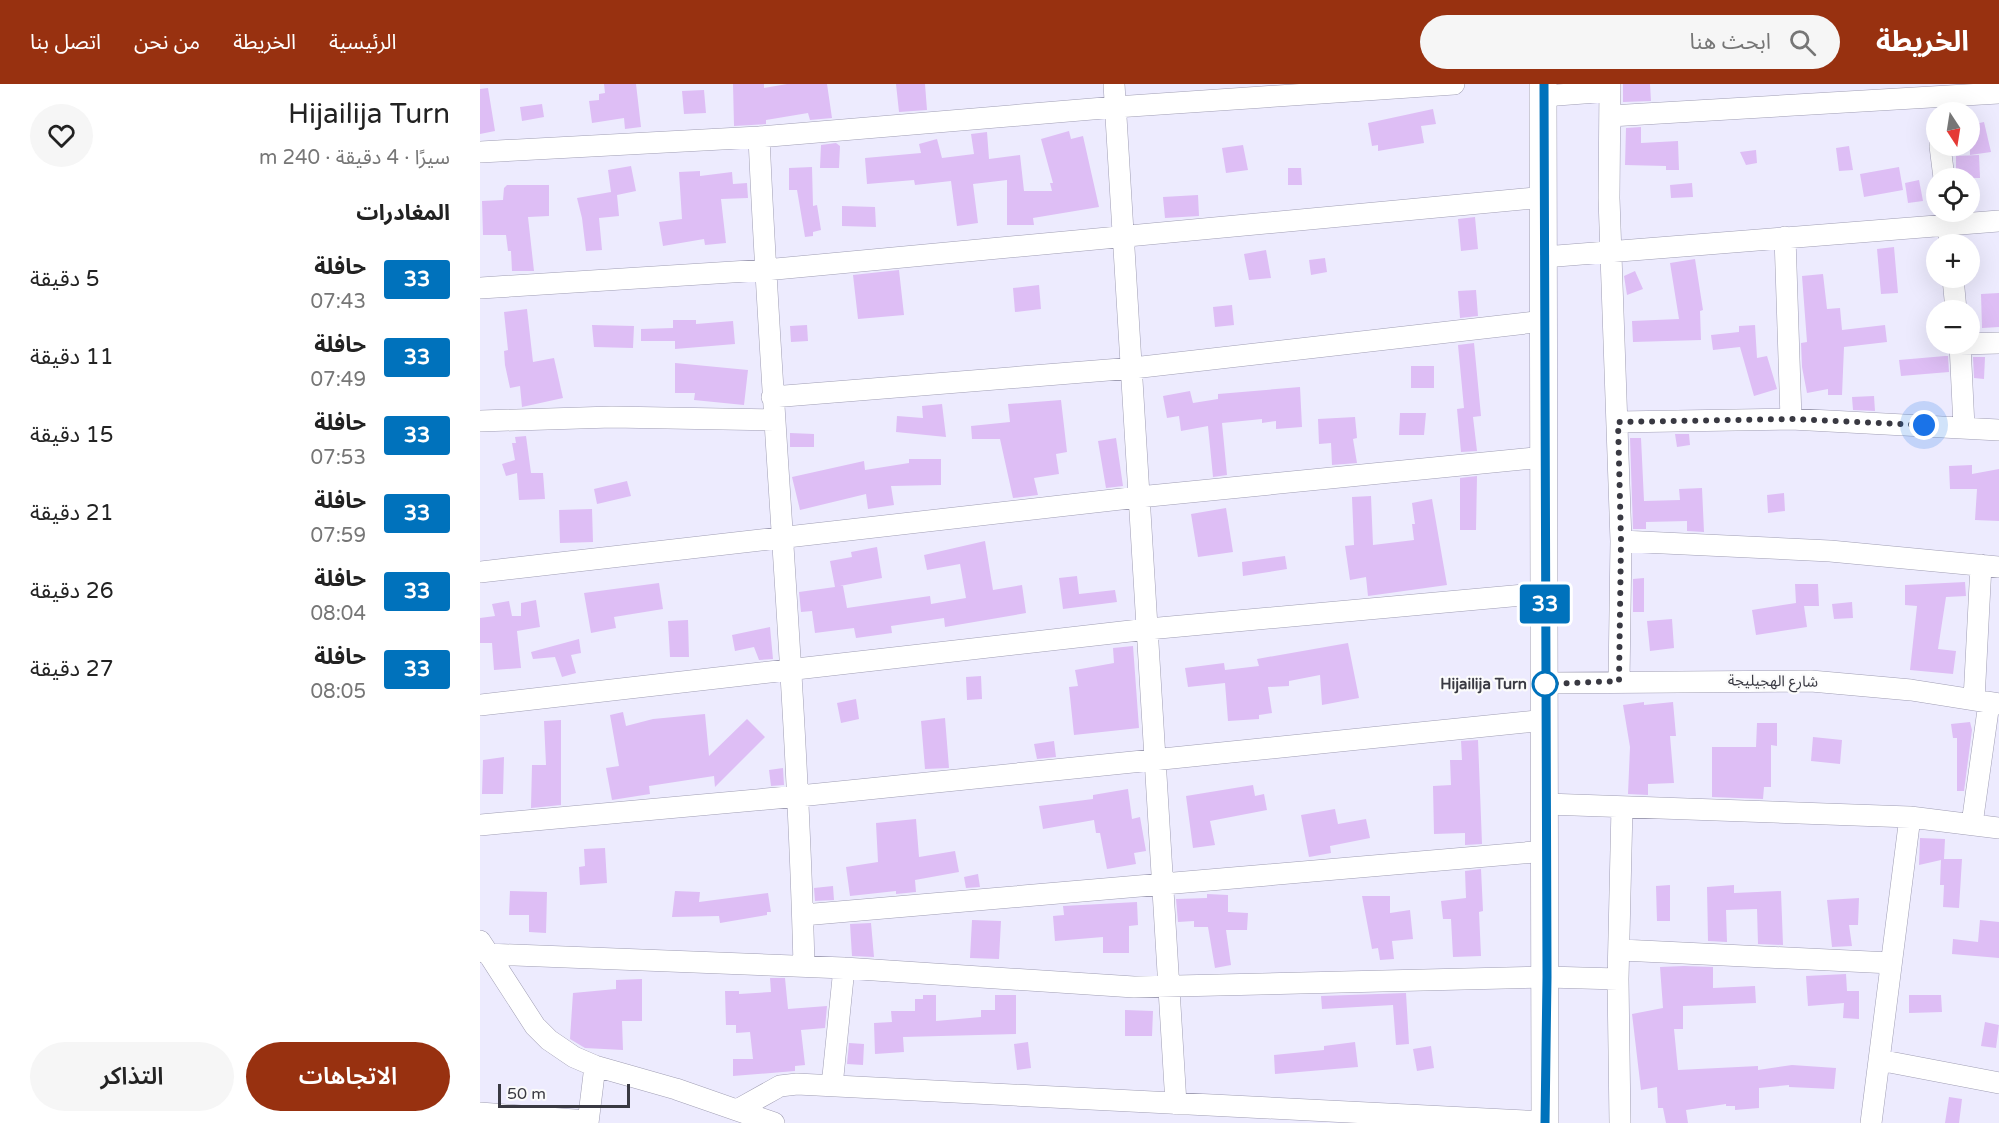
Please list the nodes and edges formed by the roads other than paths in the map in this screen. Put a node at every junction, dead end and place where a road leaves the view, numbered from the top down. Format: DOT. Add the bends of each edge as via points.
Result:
graph roads {
  1 [pos="1114,84"];
  2 [pos="1454,84"];
  3 [pos="1610,87"];
  4 [pos="1544,90"];
  5 [pos="1999,93"];
  6 [pos="1935,98"];
  7 [pos="1116,107"];
  8 [pos="1610,116"];
  9 [pos="759,137"];
  10 [pos="480,152"];
  11 [pos="1545,197"];
  12 [pos="1999,221"];
  13 [pos="1949,227"];
  14 [pos="1124,237"];
  15 [pos="1785,237"];
  16 [pos="1611,251"];
  17 [pos="1544,257"];
  18 [pos="765,270"];
  19 [pos="480,288"];
  20 [pos="1544,321"];
  21 [pos="1980,343"];
  22 [pos="1999,343"];
  23 [pos="1960,354"];
  24 [pos="1133,368"];
  25 [pos="772,397"];
  26 [pos="1791,419"];
  27 [pos="774,420"];
  28 [pos="480,421"];
  29 [pos="1618,422"];
  30 [pos="1964,427"];
  31 [pos="1999,430"];
  32 [pos="1544,457"];
  33 [pos="1139,497"];
  34 [pos="783,536"];
  35 [pos="1621,541"];
  36 [pos="1990,566"];
  37 [pos="480,572"];
  38 [pos="1545,593"];
  39 [pos="1149,629"];
  40 [pos="792,669"];
  41 [pos="1619,681"];
  42 [pos="1545,682"];
  43 [pos="1987,702"];
  44 [pos="480,705"];
  45 [pos="1546,720"];
  46 [pos="1155,760"];
  47 [pos="799,796"];
  48 [pos="1546,804"];
  49 [pos="1622,807"];
  50 [pos="1910,817"];
  51 [pos="1972,824"];
  52 [pos="480,825"];
  53 [pos="1999,828"];
  54 [pos="1546,851"];
  55 [pos="1161,885"];
  56 [pos="803,915"];
  57 [pos="484,947"];
  58 [pos="1621,950"];
  59 [pos="1891,963"];
  60 [pos="804,966"];
  61 [pos="844,968"];
  62 [pos="1547,977"];
  63 [pos="1618,979"];
  64 [pos="1169,987"];
  65 [pos="1879,1060"];
  66 [pos="595,1066"];
  67 [pos="1999,1083"];
  68 [pos="832,1086"];
  69 [pos="1176,1104"];
  70 [pos="737,1110"];
  71 [pos="480,1113"];
  72 [pos="588,1122"];
  73 [pos="1545,1122"];
  74 [pos="774,1123"];
  75 [pos="1620,1123"];
  76 [pos="1871,1123"];
  1 -- 7 [label="street"];
  2 -- 7 [label="street"];
  3 -- 4 [label="street"];
  3 -- 8 [label="street"];
  4 -- 11 [label="main road"];
  5 -- 6 [label="street"];
  6 -- 8 [label="street"];
  7 -- 9 [label="street"];
  7 -- 14 [label="street"];
  8 -- 16 [label="street"];
  9 -- 10 [label="street"];
  9 -- 18 [label="street"];
  11 -- 14 [label="street"];
  11 -- 17 [label="main road"];
  12 -- 13 [label="street"];
  13 -- 15 [label="street"];
  14 -- 18 [label="street"];
  14 -- 24 [label="street"];
  15 -- 16 [label="street"];
  15 -- 26 [label="street"];
  16 -- 17 [label="street"];
  16 -- 29 [label="street"];
  17 -- 20 [label="main road"];
  18 -- 19 [label="street"];
  18 -- 25 [label="street"];
  20 -- 24 [label="street"];
  20 -- 32 [label="main road"];
  21 -- 22 [label="street"];
  23 -- 30 [label="street"];
  24 -- 25 [label="street"];
  24 -- 33 [label="street"];
  25 -- 27 [label="street"];
  26 -- 29 [label="street"];
  26 -- 30 [label="street"];
  27 -- 28 [label="street" via="612,417"];
  27 -- 34 [label="street"];
  29 -- 35 [label="street"];
  30 -- 31 [label="street"];
  32 -- 33 [label="street"];
  32 -- 38 [label="main road"];
  33 -- 34 [label="street"];
  33 -- 39 [label="street"];
  34 -- 37 [label="street"];
  34 -- 40 [label="street"];
  35 -- 36 [label="street" via="1863,553"];
  35 -- 41 [label="street"];
  36 -- 43 [label="street"];
  38 -- 39 [label="street"];
  38 -- 42 [label="main road"];
  39 -- 40 [label="street"];
  39 -- 46 [label="street"];
  40 -- 44 [label="street"];
  40 -- 47 [label="street"];
  41 -- 42 [label="street, شارع الهجيليجة"];
  41 -- 43 [label="street, شارع الهجيليجة" via="1832,682"];
  42 -- 45 [label="main road"];
  43 -- 51 [label="street"];
  45 -- 46 [label="street"];
  45 -- 48 [label="main road"];
  46 -- 47 [label="street"];
  46 -- 55 [label="street"];
  47 -- 52 [label="street"];
  47 -- 56 [label="street"];
  48 -- 49 [label="street"];
  48 -- 54 [label="main road"];
  49 -- 50 [label="street"];
  49 -- 58 [label="street"];
  50 -- 51 [label="street"];
  50 -- 59 [label="street"];
  51 -- 53 [label="street"];
  54 -- 55 [label="street"];
  54 -- 62 [label="main road"];
  55 -- 56 [label="street"];
  55 -- 64 [label="street"];
  56 -- 60 [label="street"];
  57 -- 60 [label="street"];
  57 -- 66 [label="street" via="536,1026 574,1057"];
  58 -- 59 [label="street"];
  58 -- 63 [label="street"];
  59 -- 65 [label="street"];
  60 -- 61 [label="street"];
  61 -- 64 [label="street"];
  61 -- 68 [label="street"];
  62 -- 63 [label="street"];
  62 -- 64 [label="street"];
  62 -- 73 [label="main road"];
  63 -- 75 [label="street"];
  64 -- 69 [label="street"];
  65 -- 67 [label="street"];
  65 -- 76 [label="street"];
  66 -- 70 [label="street"];
  66 -- 72 [label="street"];
  68 -- 69 [label="street"];
  68 -- 70 [label="street" via="780,1086"];
  69 -- 73 [label="street"];
  70 -- 74 [label="street"];
  71 -- 72 [label="street"];
}
